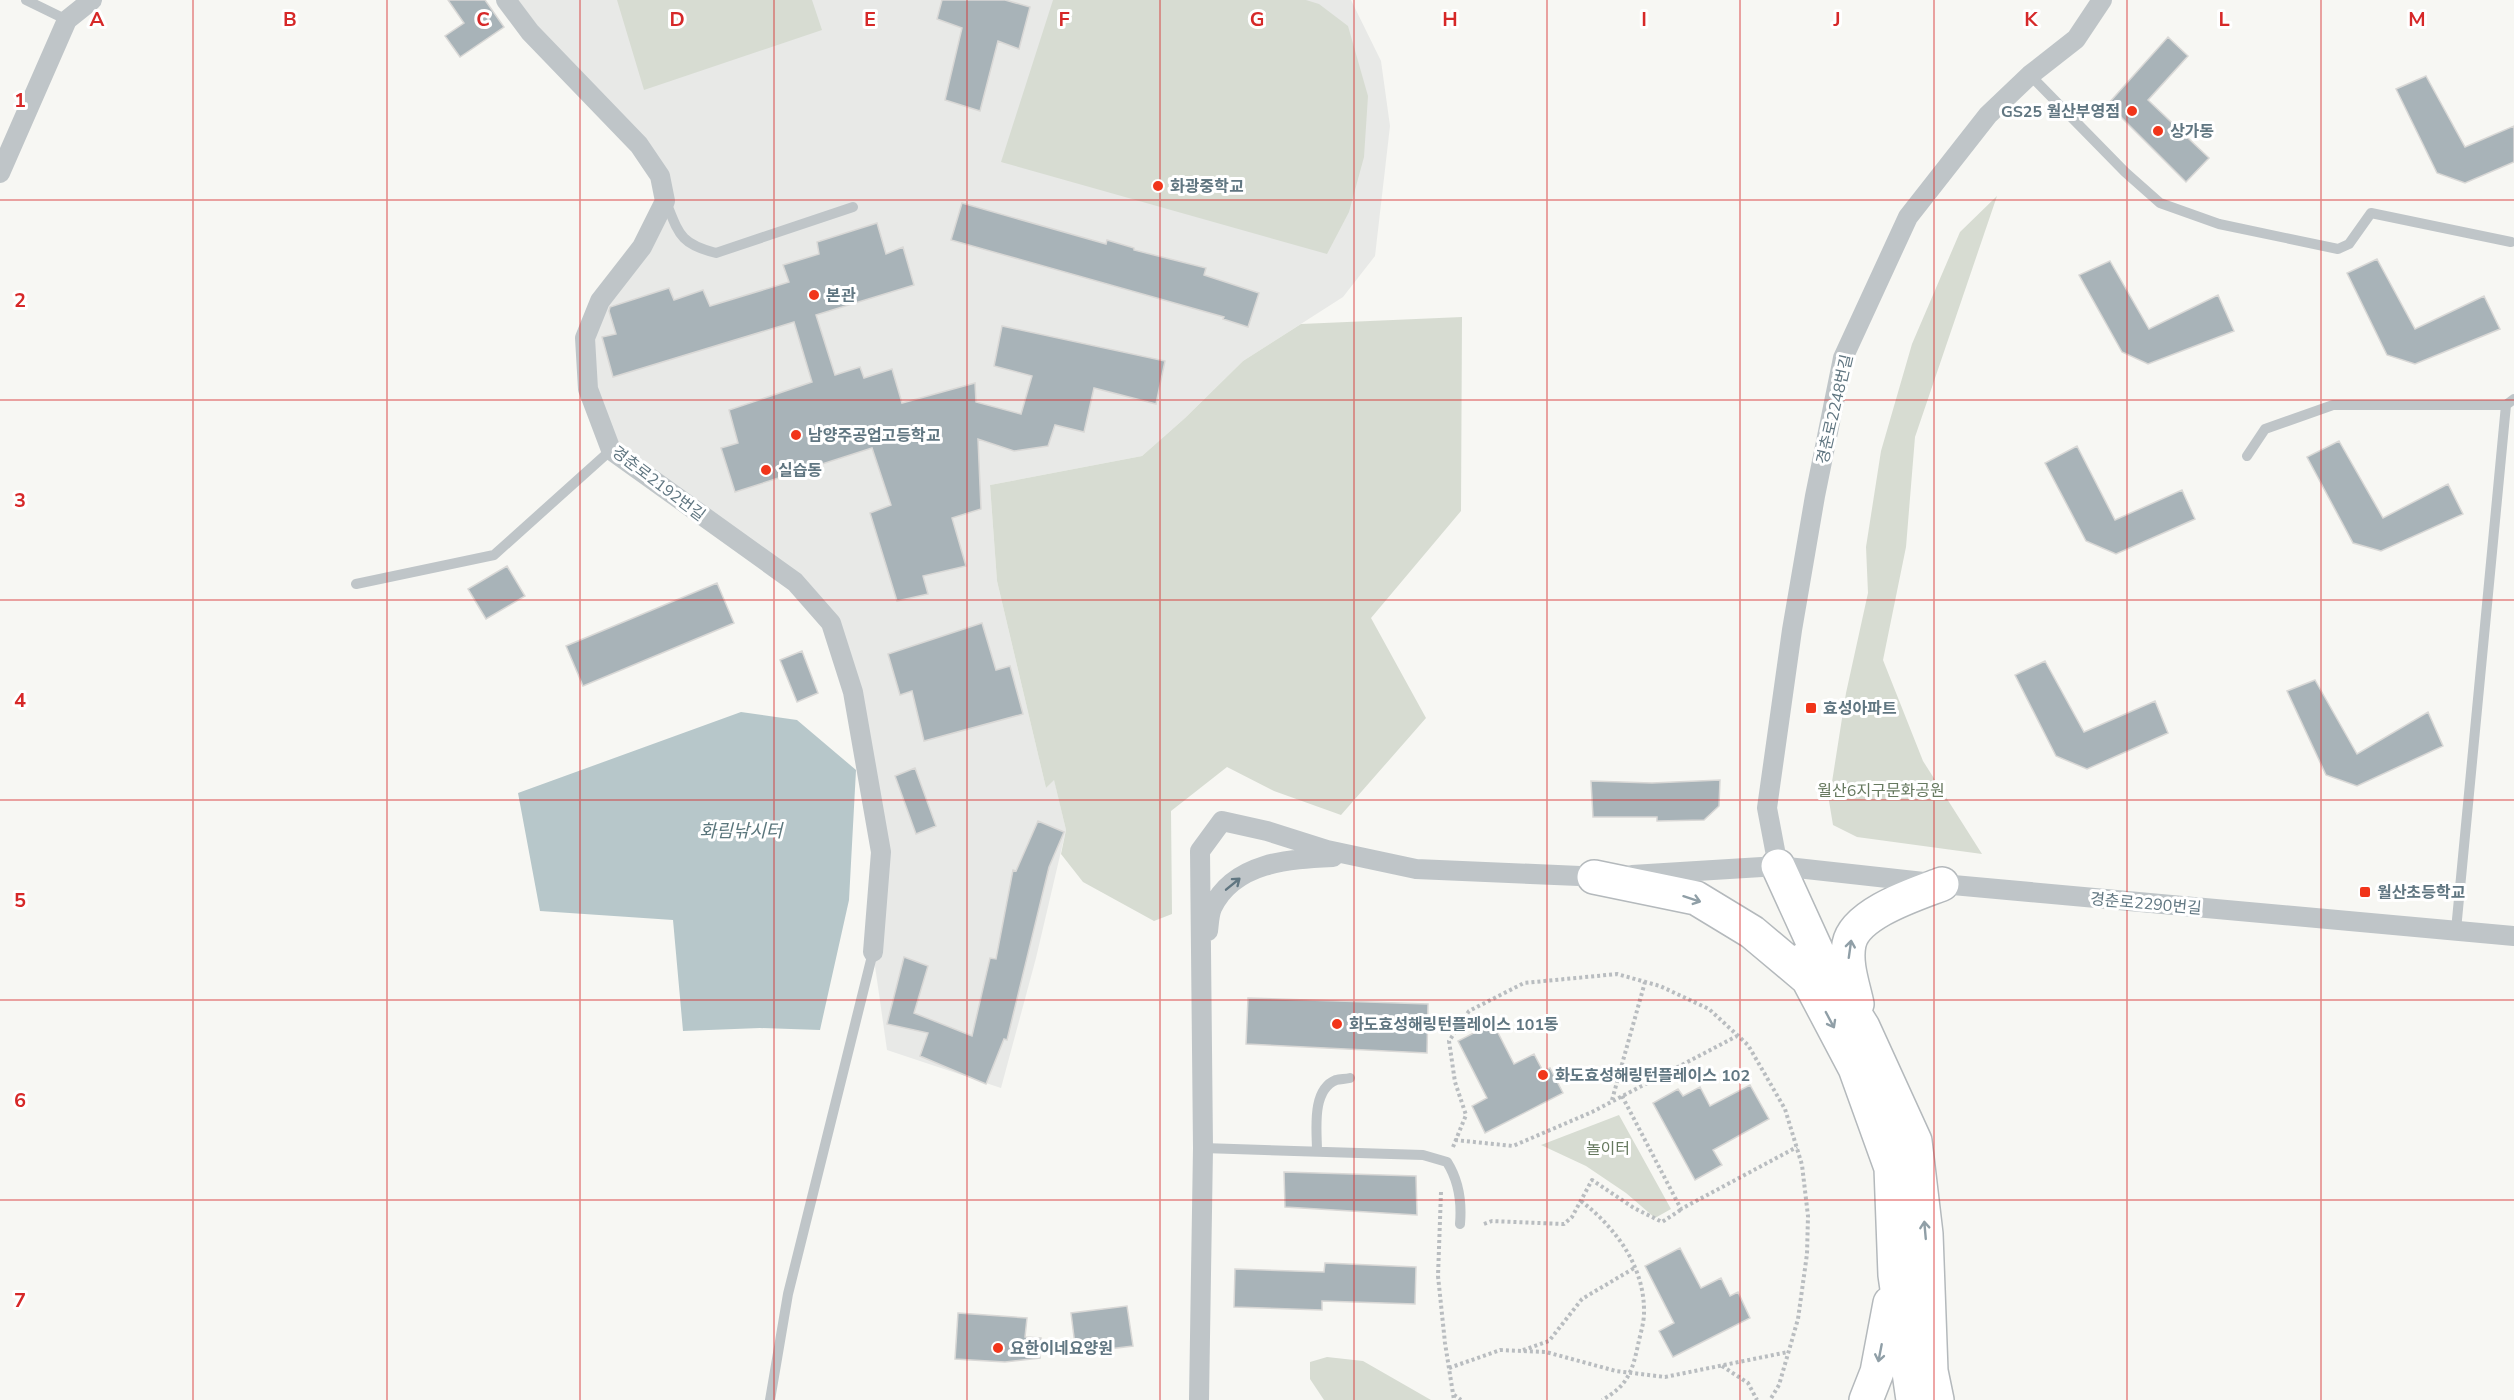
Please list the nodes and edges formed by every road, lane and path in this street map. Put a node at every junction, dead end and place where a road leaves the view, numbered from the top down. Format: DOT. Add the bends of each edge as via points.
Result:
graph roads {
  1 [pos="27,0"];
  2 [pos="92,0"];
  3 [pos="507,0"];
  4 [pos="2102,0"];
  5 [pos="67,20"];
  6 [pos="2030,75"];
  7 [pos="0,174"];
  8 [pos="666,201"];
  9 [pos="853,207"];
  10 [pos="2511,242"];
  11 [pos="2510,402"];
  12 [pos="611,450"];
  13 [pos="2247,456"];
  14 [pos="356,584"];
  15 [pos="1354,856"];
  16 [pos="1778,866"];
  17 [pos="1594,877"];
  18 [pos="1942,884"];
  19 [pos="2456,930"];
  20 [pos="2514,936"];
  21 [pos="873,952"];
  22 [pos="1201,975"];
  23 [pos="1808,979"];
  24 [pos="1645,982"];
  25 [pos="1863,1027"];
  26 [pos="1737,1036"];
  27 [pos="1350,1078"];
  28 [pos="1623,1096"];
  29 [pos="1612,1101"];
  30 [pos="1455,1140"];
  31 [pos="1797,1147"];
  32 [pos="1203,1148"];
  33 [pos="1317,1151"];
  34 [pos="1447,1162"];
  35 [pos="1581,1201"];
  36 [pos="1685,1207"];
  37 [pos="1460,1224"];
  38 [pos="1484,1224"];
  39 [pos="1636,1267"];
  40 [pos="1895,1275"];
  41 [pos="1927,1288"];
  42 [pos="1519,1351"];
  43 [pos="1789,1352"];
  44 [pos="1722,1365"];
  45 [pos="1449,1368"];
  46 [pos="1630,1372"];
  47 [pos="1906,1390"];
  48 [pos="1454,1397"];
  49 [pos="770,1400"];
  50 [pos="1199,1400"];
  51 [pos="1461,1400"];
  52 [pos="1602,1400"];
  53 [pos="1756,1400"];
  54 [pos="1770,1400"];
  55 [pos="1866,1400"];
  56 [pos="1937,1400"];
  1 -- 5 [label="lane"];
  2 -- 5 [label="street"];
  3 -- 8 [label="street" via="530,32 639,145 660,176"];
  4 -- 6 [label="street, 경춘로2248번길" via="2076,39"];
  5 -- 7 [label="street"];
  6 -- 10 [label="lane" via="2160,203 2218,224 2338,249 2349,244 2371,213"];
  6 -- 16 [label="street, 경춘로2248번길" via="1988,115 1908,217 1843,357 1792,630 1767,808"];
  8 -- 9 [label="lane" via="679,234 695,248 716,253"];
  8 -- 12 [label="street, 경춘로2192번길" via="642,247 600,301 585,338 588,389"];
  11 -- 13 [label="lane" via="2333,405 2265,429"];
  11 -- 19 [label="lane"];
  12 -- 14 [label="lane" via="494,555"];
  12 -- 21 [label="street, 경춘로2192번길" via="795,582 831,623 853,692 881,852"];
  15 -- 17 [label="street, 경춘로2290번길" via="1416,868"];
  22 -- 15 [label="street, one-way" via="1211,909 1229,885 1261,865"];
  15 -- 22 [label="street" via="1222,821 1200,851"];
  16 -- 17 [label="street, 경춘로2290번길"];
  16 -- 18 [label="street, 경춘로2290번길"];
  16 -- 23 [label="highway"];
  16 -- 25 [label="highway" via="1820,958"];
  17 -- 23 [label="highway, one-way" via="1696,898 1752,932"];
  18 -- 19 [label="street, 경춘로2290번길"];
  25 -- 18 [label="highway, one-way" via="1848,964 1850,941 1862,924 1885,907"];
  19 -- 20 [label="street, 경춘로2290번길"];
  21 -- 49 [label="lane" via="788,1294"];
  22 -- 32 [label="street"];
  23 -- 40 [label="highway, one-way" via="1855,1068 1891,1167"];
  24 -- 26 [label="path" via="1709,1009"];
  24 -- 29 [label="path"];
  24 -- 30 [label="path" via="1617,974 1524,982 1470,1011 1449,1041 1455,1082 1466,1115"];
  41 -- 25 [label="highway, one-way" via="1926,1234 1915,1141"];
  26 -- 28 [label="path"];
  26 -- 31 [label="path" via="1748,1045 1785,1109"];
  27 -- 33 [label="lane" via="1335,1080 1325,1089 1318,1105"];
  28 -- 29 [label="path"];
  28 -- 36 [label="path" via="1680,1209"];
  29 -- 30 [label="path" via="1513,1146"];
  30 -- 34 [label="path"];
  31 -- 36 [label="path"];
  31 -- 43 [label="path" via="1808,1216 1807,1254"];
  32 -- 33 [label="lane"];
  32 -- 50 [label="street"];
  33 -- 34 [label="lane" via="1423,1155"];
  34 -- 37 [label="lane" via="1456,1177"];
  34 -- 45 [label="path" via="1439,1198 1438,1276"];
  35 -- 36 [label="path" via="1592,1180 1662,1222"];
  35 -- 38 [label="path" via="1564,1224"];
  35 -- 39 [label="path" via="1598,1214"];
  39 -- 42 [label="path" via="1582,1299 1549,1341"];
  39 -- 46 [label="path" via="1644,1315"];
  40 -- 47 [label="highway"];
  40 -- 55 [label="highway, one-way" via="1877,1372"];
  41 -- 47 [label="highway"];
  41 -- 56 [label="highway" via="1931,1371"];
  42 -- 45 [label="path" via="1500,1350"];
  42 -- 46 [label="path" via="1546,1352"];
  43 -- 44 [label="path"];
  43 -- 54 [label="path"];
  44 -- 46 [label="path" via="1665,1377"];
  44 -- 53 [label="path" via="1748,1383"];
  45 -- 48 [label="path"];
  46 -- 52 [label="path" via="1619,1391"];
  48 -- 51 [label="path"];
}
